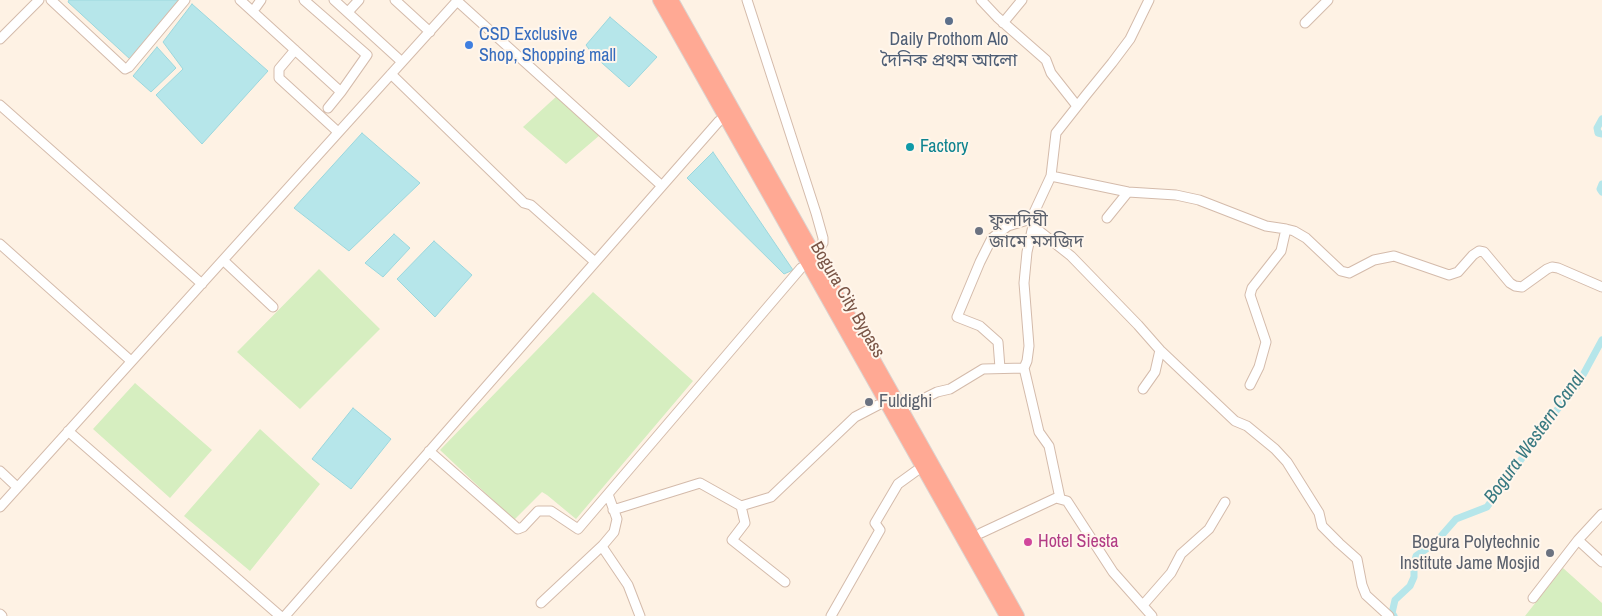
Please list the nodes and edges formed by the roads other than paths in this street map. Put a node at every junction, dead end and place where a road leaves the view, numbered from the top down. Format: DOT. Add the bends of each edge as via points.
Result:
graph roads {
  1 [pos="39,0"];
  2 [pos="51,0"];
  3 [pos="185,0"];
  4 [pos="240,0"];
  5 [pos="304,0"];
  6 [pos="334,0"];
  7 [pos="359,0"];
  8 [pos="395,0"];
  9 [pos="457,0"];
  10 [pos="659,0"];
  11 [pos="672,0"];
  12 [pos="747,0"];
  13 [pos="981,0"];
  14 [pos="1022,0"];
  15 [pos="1148,0"];
  16 [pos="1328,0"];
  17 [pos="348,12"];
  18 [pos="1003,23"];
  19 [pos="1305,23"];
  20 [pos="430,32"];
  21 [pos="0,39"];
  22 [pos="295,50"];
  23 [pos="402,62"];
  24 [pos="391,74"];
  25 [pos="341,92"];
  26 [pos="0,105"];
  27 [pos="1077,106"];
  28 [pos="328,108"];
  29 [pos="720,121"];
  30 [pos="338,132"];
  31 [pos="1051,176"];
  32 [pos="662,186"];
  33 [pos="1128,192"];
  34 [pos="1107,218"];
  35 [pos="1032,223"];
  36 [pos="1286,229"];
  37 [pos="0,244"];
  38 [pos="820,248"];
  39 [pos="224,260"];
  40 [pos="595,262"];
  41 [pos="801,268"];
  42 [pos="202,284"];
  43 [pos="1602,287"];
  44 [pos="273,307"];
  45 [pos="1160,350"];
  46 [pos="131,361"];
  47 [pos="1000,368"];
  48 [pos="1024,368"];
  49 [pos="1250,385"];
  50 [pos="1143,389"];
  51 [pos="878,405"];
  52 [pos="909,406"];
  53 [pos="68,431"];
  54 [pos="429,451"];
  55 [pos="0,471"];
  56 [pos="916,471"];
  57 [pos="18,486"];
  58 [pos="608,494"];
  59 [pos="1060,498"];
  60 [pos="1226,502"];
  61 [pos="0,506"];
  62 [pos="741,506"];
  63 [pos="613,510"];
  64 [pos="1602,514"];
  65 [pos="981,533"];
  66 [pos="1578,540"];
  67 [pos="603,544"];
  68 [pos="1602,562"];
  69 [pos="785,582"];
  70 [pos="1533,598"];
  71 [pos="541,603"];
  72 [pos="1143,605"];
  73 [pos="280,616"];
  74 [pos="285,616"];
  75 [pos="640,616"];
  76 [pos="831,616"];
  77 [pos="1006,616"];
  78 [pos="1018,616"];
  79 [pos="1152,616"];
  80 [pos="1388,616"];
  1 -- 21 [label="street"];
  2 -- 3 [label="street" via="125,69"];
  4 -- 22 [label="street"];
  5 -- 25 [label="street" via="367,55"];
  6 -- 17 [label="street"];
  7 -- 17 [label="street"];
  8 -- 20 [label="street"];
  9 -- 20 [label="street"];
  9 -- 32 [label="street"];
  10 -- 77 [label="highway, Bogura City Bypass"];
  11 -- 78 [label="highway, Bogura City Bypass"];
  12 -- 38 [label="street" via="816,213 823,238"];
  13 -- 18 [label="street"];
  14 -- 18 [label="street"];
  15 -- 27 [label="street" via="1130,39"];
  16 -- 19 [label="street"];
  17 -- 23 [label="street"];
  18 -- 27 [label="street" via="1046,60 1051,73"];
  20 -- 23 [label="street"];
  22 -- 25 [label="street"];
  22 -- 30 [label="street" via="279,69 279,78"];
  23 -- 24 [label="street"];
  24 -- 30 [label="street"];
  24 -- 40 [label="street" via="524,203 531,205"];
  25 -- 28 [label="street"];
  26 -- 42 [label="street"];
  27 -- 31 [label="street" via="1056,133"];
  29 -- 32 [label="street"];
  30 -- 39 [label="street"];
  31 -- 33 [label="street"];
  31 -- 35 [label="street"];
  32 -- 40 [label="street"];
  33 -- 34 [label="street"];
  33 -- 36 [label="street" via="1199,200 1266,226"];
  35 -- 45 [label="street" via="1071,256"];
  35 -- 47 [label="street" via="1008,226 992,238 957,318 980,326 998,342"];
  35 -- 48 [label="street" via="1024,283 1029,346"];
  36 -- 43 [label="street" via="1306,238 1341,271 1349,273 1374,260 1394,256 1449,275 1458,272 1479,251 1484,252 1515,286 1522,286 1552,267"];
  36 -- 49 [label="street" via="1281,251 1250,295 1266,342"];
  37 -- 46 [label="street"];
  39 -- 42 [label="street"];
  39 -- 44 [label="street"];
  40 -- 54 [label="street"];
  41 -- 58 [label="street"];
  42 -- 46 [label="street"];
  45 -- 50 [label="street" via="1155,372"];
  45 -- 80 [label="street" via="1235,421 1247,426 1287,462 1318,513 1322,526 1357,559 1366,595"];
  46 -- 53 [label="street"];
  47 -- 48 [label="street"];
  47 -- 52 [label="street" via="983,368 950,389"];
  48 -- 59 [label="street" via="1040,432 1049,446"];
  51 -- 62 [label="street" via="855,417 771,497"];
  53 -- 57 [label="street"];
  53 -- 73 [label="street"];
  54 -- 58 [label="street" via="518,529 538,512 551,511 578,529"];
  54 -- 74 [label="street"];
  55 -- 57 [label="street"];
  56 -- 76 [label="street" via="898,484 875,524 880,530"];
  57 -- 61 [label="street"];
  58 -- 63 [label="street"];
  59 -- 65 [label="street"];
  59 -- 72 [label="street" via="1067,501 1113,572"];
  60 -- 72 [label="street" via="1209,529 1181,554 1172,573"];
  62 -- 63 [label="street" via="700,482"];
  62 -- 69 [label="street" via="745,523 732,540"];
  63 -- 67 [label="street" via="616,519 614,532"];
  64 -- 66 [label="street"];
  66 -- 68 [label="street"];
  66 -- 70 [label="street"];
  67 -- 71 [label="street"];
  67 -- 75 [label="street" via="628,584"];
  72 -- 79 [label="street"];
}
